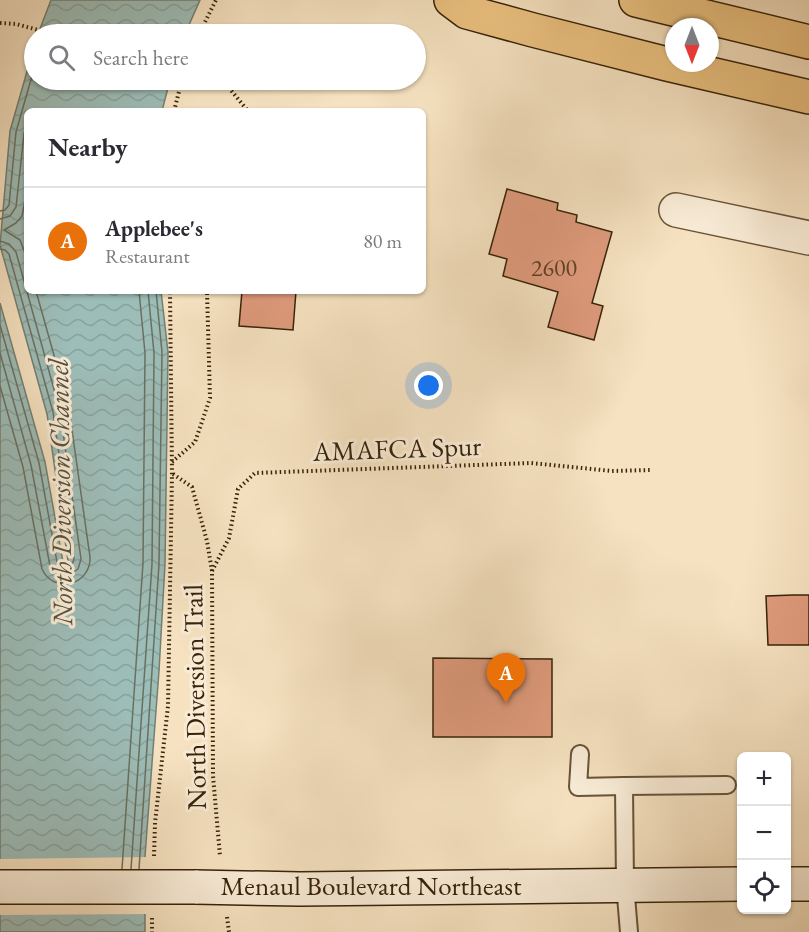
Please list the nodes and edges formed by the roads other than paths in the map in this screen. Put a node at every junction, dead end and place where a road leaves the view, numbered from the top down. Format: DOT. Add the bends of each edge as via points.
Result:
graph roads {
  1 [pos="451,0"];
  2 [pos="636,0"];
  3 [pos="809,42"];
  4 [pos="809,97"];
  5 [pos="676,210"];
  6 [pos="809,238"];
  7 [pos="580,754"];
  8 [pos="727,785"];
  9 [pos="624,786"];
  10 [pos="625,884"];
  11 [pos="737,884"];
  12 [pos="791,884"];
  13 [pos="809,884"];
  14 [pos="0,887"];
  15 [pos="629,932"];
  1 -- 4 [label="highway" via="467,12 544,33"];
  2 -- 3 [label="highway"];
  5 -- 6 [label="main road"];
  7 -- 9 [label="lane" via="578,787"];
  8 -- 9 [label="lane"];
  9 -- 10 [label="lane"];
  10 -- 11 [label="main road, Menaul Boulevard Northeast"];
  10 -- 14 [label="main road, Menaul Boulevard Northeast, bridge" via="300,889"];
  10 -- 15 [label="lane"];
  12 -- 13 [label="main road"];
}
